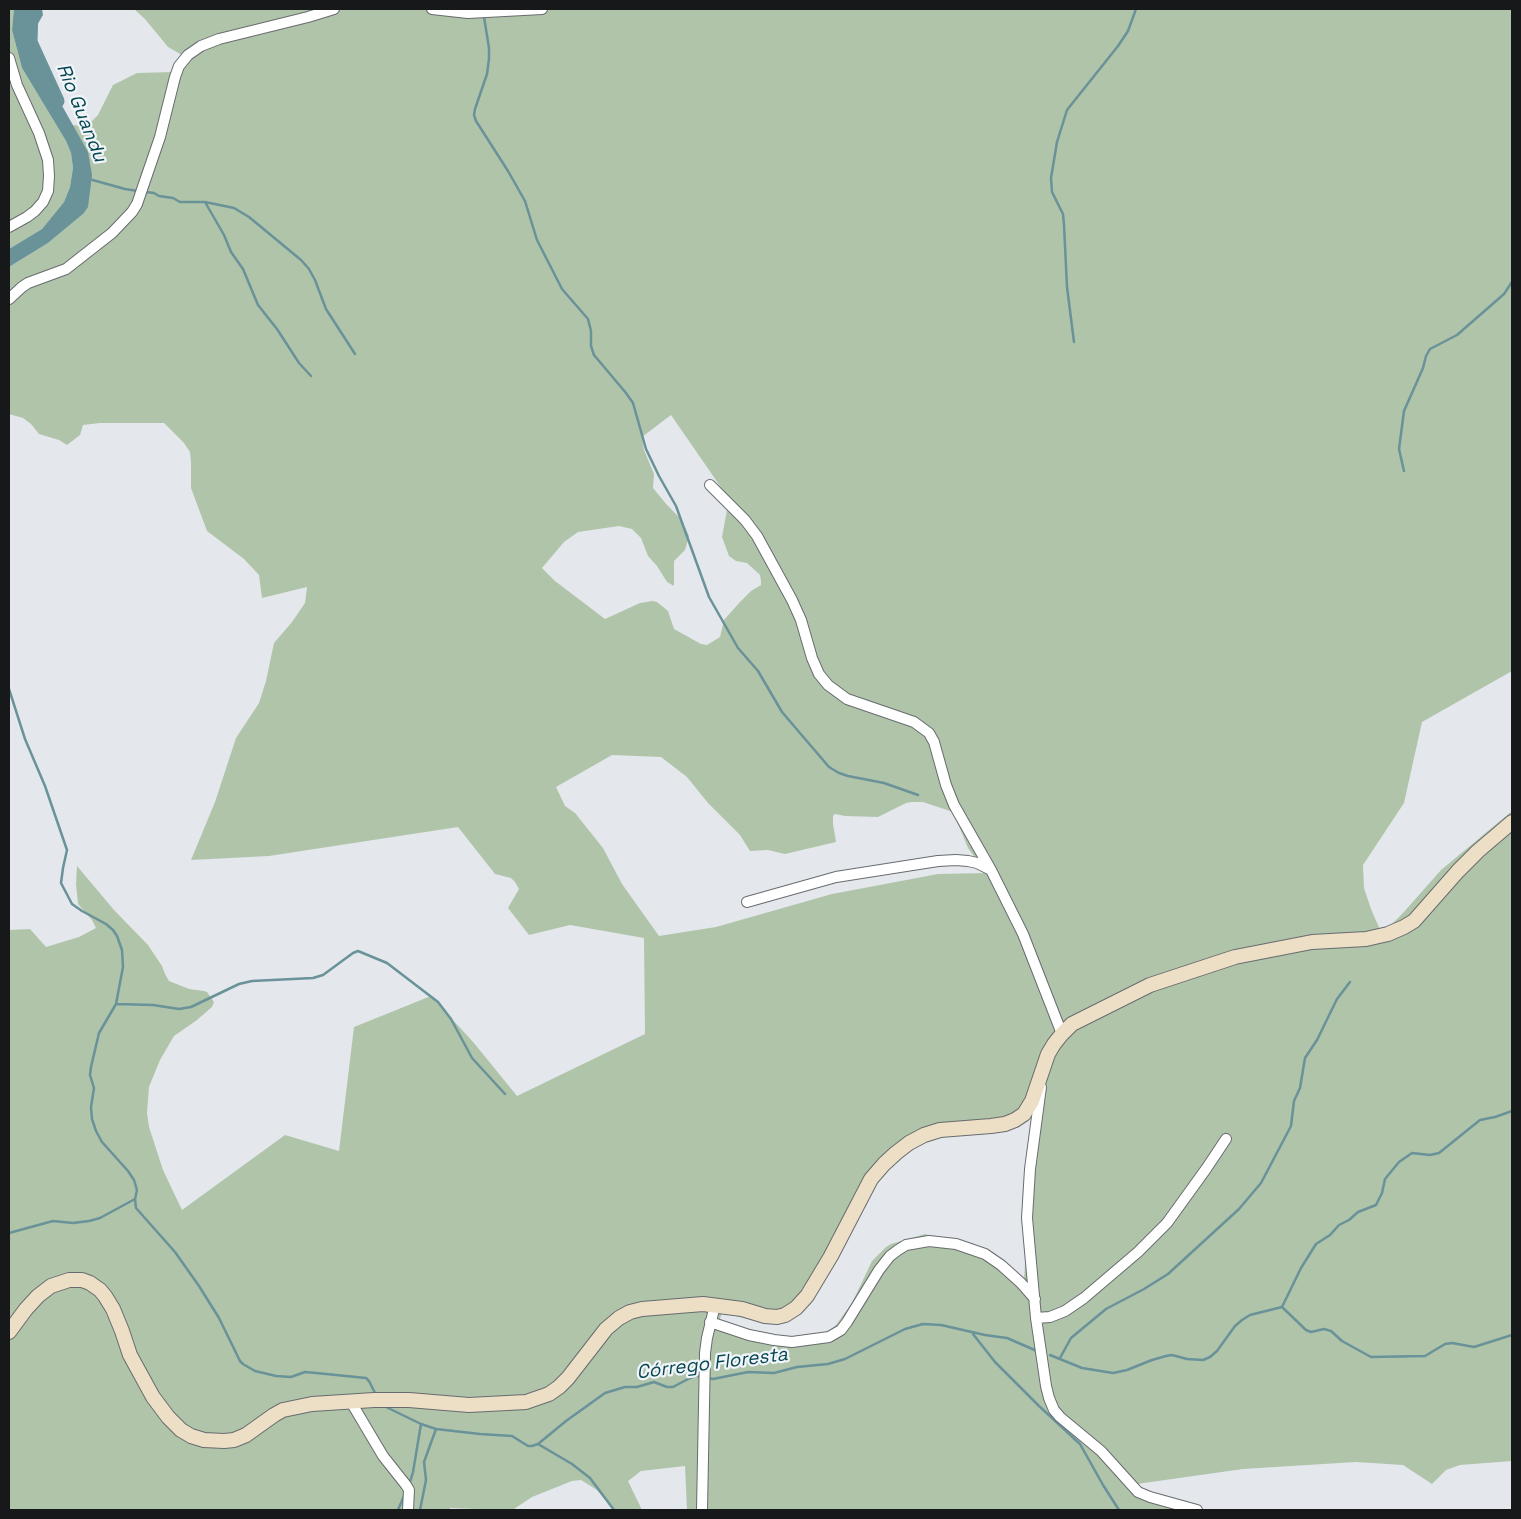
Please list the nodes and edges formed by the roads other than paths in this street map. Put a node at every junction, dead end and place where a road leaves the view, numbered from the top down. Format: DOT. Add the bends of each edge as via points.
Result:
graph roads {
  1 [pos="334,9"];
  2 [pos="432,9"];
  3 [pos="542,9"];
  4 [pos="9,58"];
  5 [pos="9,227"];
  6 [pos="9,299"];
  7 [pos="710,485"];
  8 [pos="1512,822"];
  9 [pos="991,870"];
  10 [pos="747,902"];
  11 [pos="1062,1034"];
  12 [pos="1041,1076"];
  13 [pos="1226,1139"];
  14 [pos="1035,1299"];
  15 [pos="715,1305"];
  16 [pos="1036,1318"];
  17 [pos="710,1322"];
  18 [pos="9,1332"];
  19 [pos="351,1402"];
  20 [pos="408,1510"];
  21 [pos="702,1510"];
  22 [pos="1197,1510"];
  1 -- 6 [label="street" via="220,39 188,55 177,72 160,137 132,212 112,233 66,269 28,283"];
  2 -- 3 [label="street" via="468,13"];
  4 -- 5 [label="street" via="17,85 39,133 48,160 49,176 48,191 39,206"];
  7 -- 9 [label="street" via="757,536 802,620 812,658 828,685 847,699 914,722 929,733 954,805"];
  8 -- 11 [label="main road" via="1478,851 1414,921 1404,927 1366,939 1312,942 1235,957 1150,985 1072,1024"];
  9 -- 10 [label="street" via="968,861 938,860 836,877"];
  9 -- 11 [label="street" via="1024,934"];
  11 -- 12 [label="main road" via="1048,1054"];
  12 -- 14 [label="street" via="1027,1218"];
  12 -- 15 [label="main road" via="1032,1102 1015,1120 924,1135 884,1164 871,1179 827,1263 796,1308 777,1317"];
  13 -- 16 [label="street" via="1167,1223 1138,1252 1064,1312"];
  14 -- 16 [label="street"];
  14 -- 17 [label="street" via="1001,1265 985,1254 956,1244 928,1241 906,1245 890,1256 841,1330 829,1337 792,1342 774,1340"];
  15 -- 17 [label="street"];
  15 -- 19 [label="main road" via="660,1307 630,1312 606,1329 558,1387 549,1394 526,1402 469,1405 416,1400"];
  16 -- 22 [label="street" via="1046,1386 1054,1410 1142,1494"];
  17 -- 21 [label="street" via="706,1345"];
  18 -- 19 [label="main road" via="38,1296 51,1286 69,1280 90,1283 100,1290 113,1309 130,1355 153,1397 181,1430 204,1440 234,1440 283,1410 312,1404"];
  19 -- 20 [label="street" via="383,1456 409,1490"];
}
